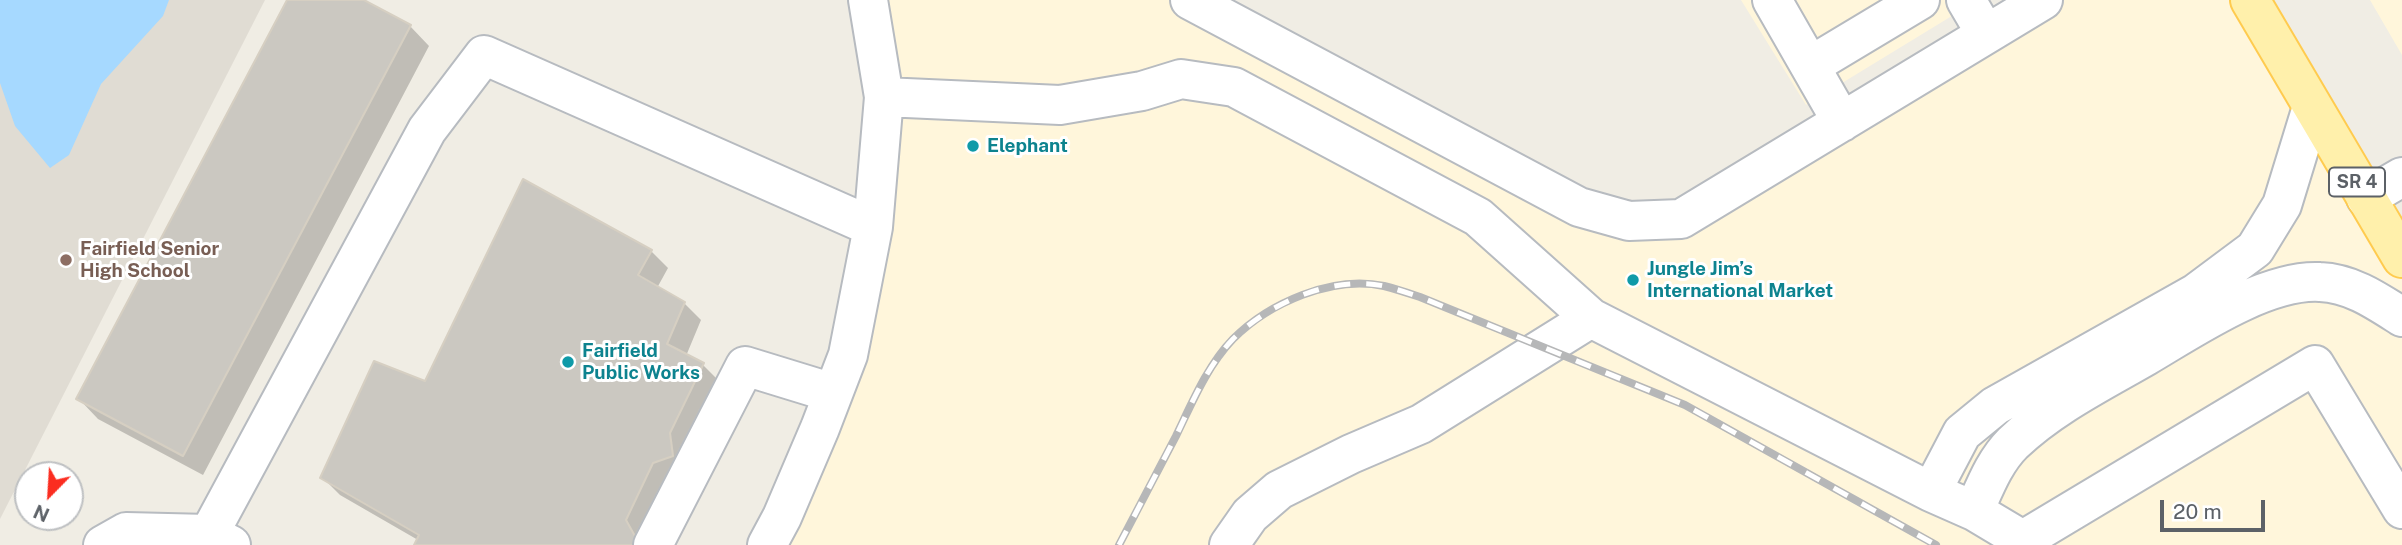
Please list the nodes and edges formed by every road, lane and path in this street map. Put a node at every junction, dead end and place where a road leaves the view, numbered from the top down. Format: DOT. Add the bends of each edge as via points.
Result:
graph roads {
  1 [pos="868,0"];
  2 [pos="1190,0"];
  3 [pos="1772,0"];
  4 [pos="1920,0"];
  5 [pos="1966,0"];
  6 [pos="2043,0"];
  7 [pos="2250,0"];
  8 [pos="1986,34"];
  9 [pos="1810,65"];
  10 [pos="884,97"];
  11 [pos="2312,107"];
  12 [pos="1842,122"];
  13 [pos="2402,177"];
  14 [pos="2367,198"];
  15 [pos="873,228"];
  16 [pos="2402,258"];
  17 [pos="2402,317"];
  18 [pos="1591,318"];
  19 [pos="833,393"];
  20 [pos="1931,492"];
  21 [pos="2402,509"];
  22 [pos="1974,511"];
  23 [pos="220,539"];
  24 [pos="2027,543"];
  25 [pos="103,545"];
  26 [pos="653,545"];
  27 [pos="767,545"];
  28 [pos="1229,545"];
  1 -- 10 [label="street"];
  2 -- 12 [label="street" via="1579,207 1629,221 1681,219"];
  3 -- 9 [label="street"];
  4 -- 9 [label="street"];
  5 -- 8 [label="street"];
  6 -- 8 [label="street"];
  7 -- 11 [label="main road, SR 4"];
  8 -- 12 [label="street"];
  9 -- 12 [label="street"];
  10 -- 15 [label="street"];
  10 -- 18 [label="street" via="1060,105 1142,91 1181,79 1234,86 1478,217"];
  11 -- 14 [label="main road, SR 4"];
  11 -- 20 [label="street" via="2282,205 2255,249 2196,293 1996,406 1962,433"];
  13 -- 14 [label="street"];
  14 -- 16 [label="main road, SR 4"];
  15 -- 19 [label="street" via="848,355"];
  15 -- 23 [label="street" via="484,55 427,130"];
  17 -- 22 [label="street" via="2362,292 2320,282 2284,287 2232,307 2065,402 2013,443 1993,469"];
  18 -- 20 [label="street"];
  18 -- 28 [label="street" via="1421,424 1279,490 1250,515"];
  19 -- 26 [label="street" via="745,366"];
  19 -- 27 [label="street"];
  20 -- 22 [label="street"];
  21 -- 24 [label="street" via="2315,365"];
  22 -- 24 [label="street"];
  23 -- 25 [label="street" via="126,532"];
}
